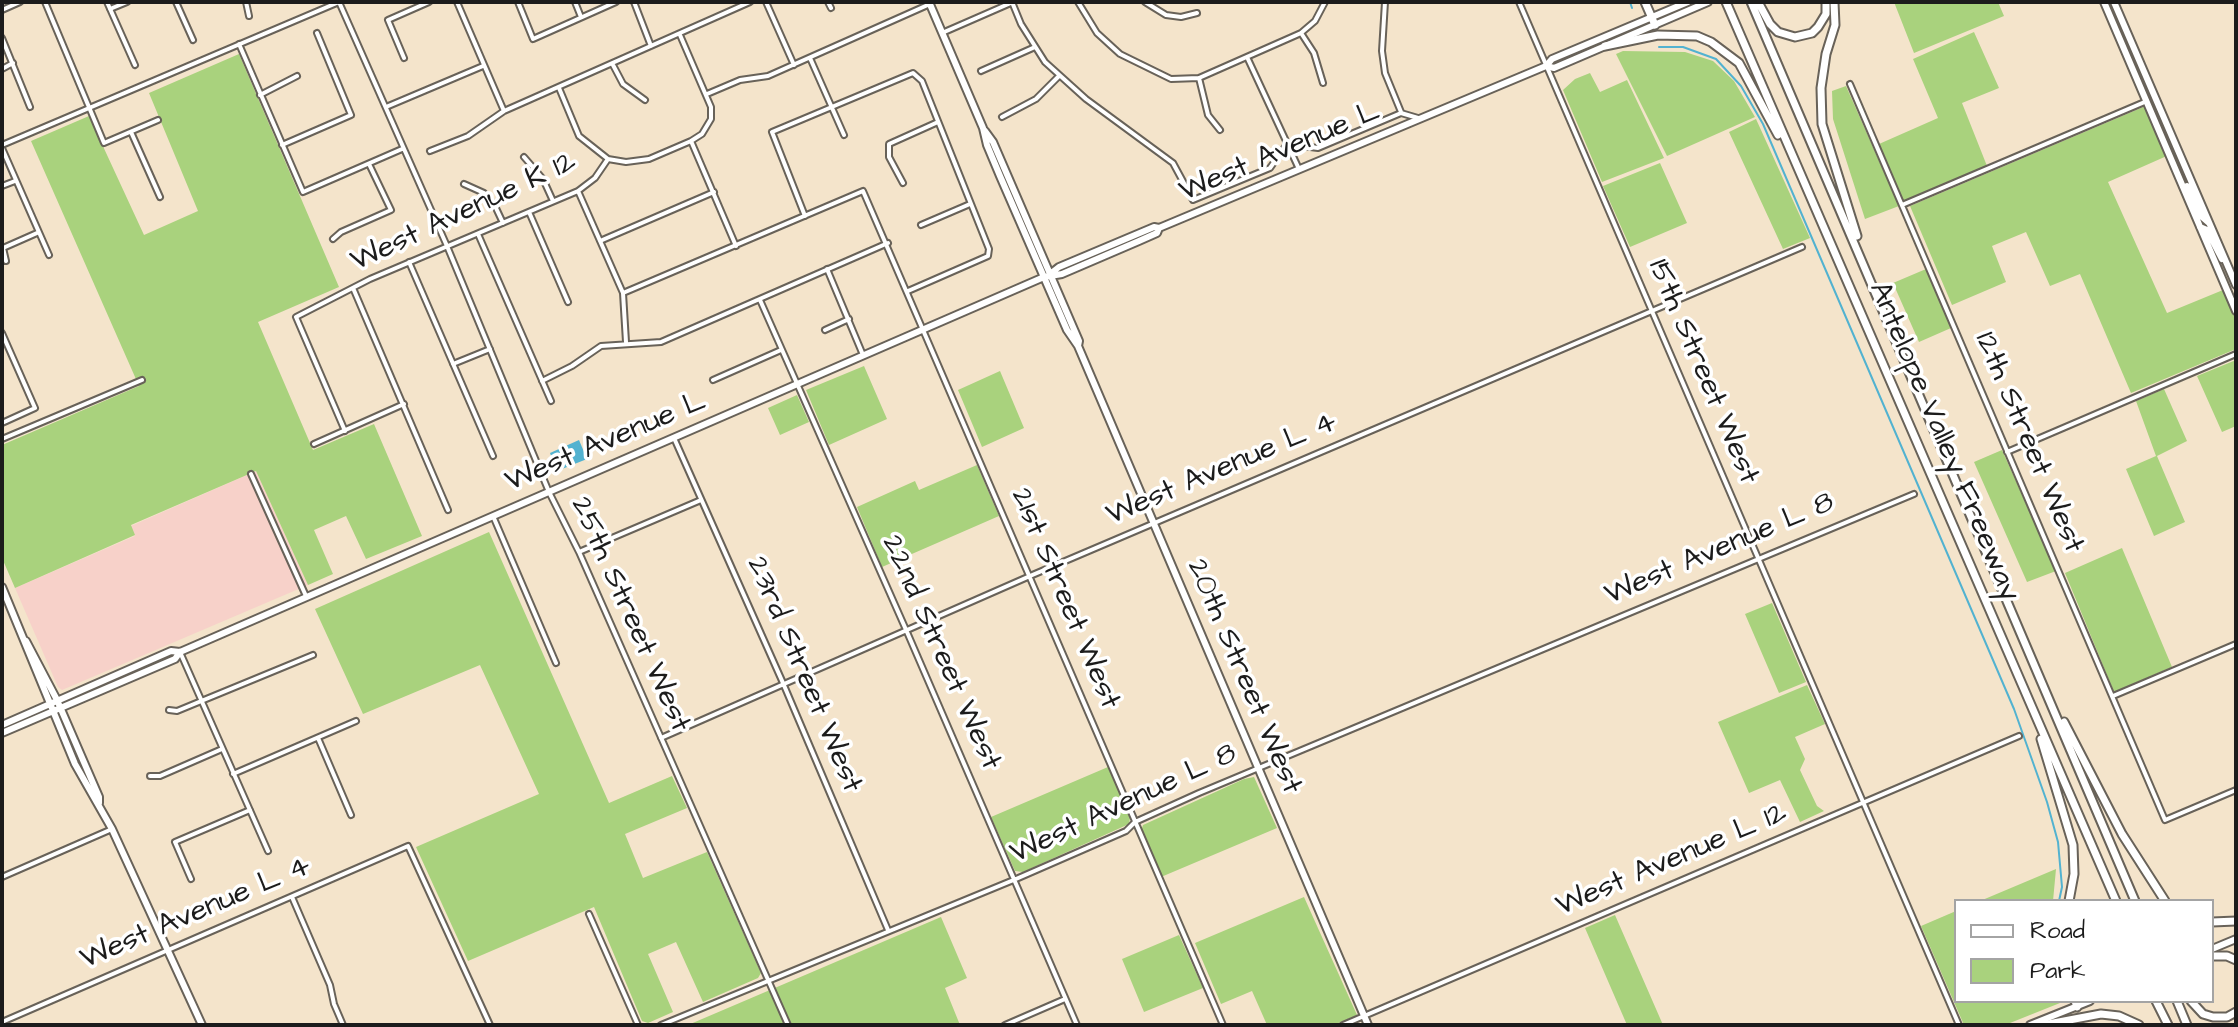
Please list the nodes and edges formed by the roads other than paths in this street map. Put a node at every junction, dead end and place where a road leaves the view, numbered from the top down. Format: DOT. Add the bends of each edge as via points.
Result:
graph roads {
  1 [pos="20,2"];
  2 [pos="45,2"];
  3 [pos="107,2"];
  4 [pos="127,2"];
  5 [pos="176,2"];
  6 [pos="246,2"];
  7 [pos="339,2"];
  8 [pos="429,2"];
  9 [pos="457,2"];
  10 [pos="518,2"];
  11 [pos="575,2"];
  12 [pos="616,2"];
  13 [pos="634,2"];
  14 [pos="750,2"];
  15 [pos="766,2"];
  16 [pos="1012,2"];
  17 [pos="1078,2"];
  18 [pos="1145,2"];
  19 [pos="1325,2"];
  20 [pos="1385,2"];
  21 [pos="1519,2"];
  22 [pos="1645,2"];
  23 [pos="1688,2"];
  24 [pos="1724,2"];
  25 [pos="1751,2"];
  26 [pos="1758,2"];
  27 [pos="1826,2"];
  28 [pos="1834,2"];
  29 [pos="2104,2"];
  30 [pos="2114,2"];
  31 [pos="930,3"];
  32 [pos="1707,3"];
  33 [pos="110,9"];
  34 [pos="2,10"];
  35 [pos="1197,13"];
  36 [pos="249,16"];
  37 [pos="581,17"];
  38 [pos="1653,21"];
  39 [pos="317,33"];
  40 [pos="942,33"];
  41 [pos="1301,33"];
  42 [pos="680,35"];
  43 [pos="2,38"];
  44 [pos="193,40"];
  45 [pos="239,44"];
  46 [pos="651,46"];
  47 [pos="1605,46"];
  48 [pos="1035,47"];
  49 [pos="1247,57"];
  50 [pos="404,58"];
  51 [pos="810,58"];
  52 [pos="13,63"];
  53 [pos="135,65"];
  54 [pos="613,65"];
  55 [pos="794,65"];
  56 [pos="483,66"];
  57 [pos="1546,66"];
  58 [pos="2,69"];
  59 [pos="981,71"];
  60 [pos="297,76"];
  61 [pos="1058,76"];
  62 [pos="1199,78"];
  63 [pos="1323,83"];
  64 [pos="1850,84"];
  65 [pos="559,88"];
  66 [pos="707,94"];
  67 [pos="260,95"];
  68 [pos="2156,98"];
  69 [pos="645,100"];
  70 [pos="2147,101"];
  71 [pos="89,106"];
  72 [pos="832,106"];
  73 [pos="30,107"];
  74 [pos="385,107"];
  75 [pos="504,111"];
  76 [pos="1401,113"];
  77 [pos="1002,117"];
  78 [pos="1418,118"];
  79 [pos="158,120"];
  80 [pos="938,122"];
  81 [pos="1220,130"];
  82 [pos="131,132"];
  83 [pos="844,135"];
  84 [pos="691,141"];
  85 [pos="1287,144"];
  86 [pos="282,145"];
  87 [pos="2,146"];
  88 [pos="402,149"];
  89 [pos="430,151"];
  90 [pos="524,157"];
  91 [pos="608,159"];
  92 [pos="369,164"];
  93 [pos="1797,168"];
  94 [pos="1299,169"];
  95 [pos="2178,174"];
  96 [pos="15,180"];
  97 [pos="903,183"];
  98 [pos="464,184"];
  99 [pos="2,186"];
  100 [pos="578,191"];
  101 [pos="714,192"];
  102 [pos="160,197"];
  103 [pos="553,202"];
  104 [pos="971,203"];
  105 [pos="1902,205"];
  106 [pos="529,212"];
  107 [pos="805,216"];
  108 [pos="503,223"];
  109 [pos="2209,223"];
  110 [pos="921,225"];
  111 [pos="2200,227"];
  112 [pos="38,233"];
  113 [pos="478,234"];
  114 [pos="333,239"];
  115 [pos="600,241"];
  116 [pos="888,243"];
  117 [pos="447,246"];
  118 [pos="736,246"];
  119 [pos="2,247"];
  120 [pos="1802,247"];
  121 [pos="49,255"];
  122 [pos="6,261"];
  123 [pos="409,262"];
  124 [pos="2227,264"];
  125 [pos="827,269"];
  126 [pos="1047,276"];
  127 [pos="2236,285"];
  128 [pos="1875,287"];
  129 [pos="353,288"];
  130 [pos="908,291"];
  131 [pos="623,293"];
  132 [pos="760,300"];
  133 [pos="568,302"];
  134 [pos="1651,311"];
  135 [pos="2236,311"];
  136 [pos="849,319"];
  137 [pos="924,329"];
  138 [pos="825,330"];
  139 [pos="2,333"];
  140 [pos="626,342"];
  141 [pos="490,349"];
  142 [pos="781,350"];
  143 [pos="2236,354"];
  144 [pos="863,356"];
  145 [pos="453,364"];
  146 [pos="142,380"];
  147 [pos="713,380"];
  148 [pos="542,381"];
  149 [pos="796,384"];
  150 [pos="551,401"];
  151 [pos="404,404"];
  152 [pos="2,423"];
  153 [pos="345,431"];
  154 [pos="674,438"];
  155 [pos="2,439"];
  156 [pos="314,444"];
  157 [pos="2007,452"];
  158 [pos="493,456"];
  159 [pos="251,474"];
  160 [pos="549,492"];
  161 [pos="1914,494"];
  162 [pos="702,499"];
  163 [pos="448,510"];
  164 [pos="493,516"];
  165 [pos="1153,523"];
  166 [pos="579,552"];
  167 [pos="1759,558"];
  168 [pos="1030,576"];
  169 [pos="2,587"];
  170 [pos="306,596"];
  171 [pos="907,632"];
  172 [pos="24,638"];
  173 [pos="2236,644"];
  174 [pos="180,652"];
  175 [pos="313,655"];
  176 [pos="556,663"];
  177 [pos="2041,680"];
  178 [pos="783,683"];
  179 [pos="2113,696"];
  180 [pos="57,700"];
  181 [pos="202,702"];
  182 [pos="49,704"];
  183 [pos="56,710"];
  184 [pos="169,710"];
  185 [pos="356,721"];
  186 [pos="2,725"];
  187 [pos="2039,725"];
  188 [pos="2,733"];
  189 [pos="2019,736"];
  190 [pos="318,738"];
  191 [pos="661,738"];
  192 [pos="222,749"];
  193 [pos="1258,768"];
  194 [pos="233,774"];
  195 [pos="150,776"];
  196 [pos="2236,790"];
  197 [pos="1863,804"];
  198 [pos="250,810"];
  199 [pos="351,815"];
  200 [pos="1135,822"];
  201 [pos="112,829"];
  202 [pos="268,851"];
  203 [pos="2,877"];
  204 [pos="191,879"];
  205 [pos="1016,879"];
  206 [pos="292,897"];
  207 [pos="2069,899"];
  208 [pos="2115,899"];
  209 [pos="2137,899"];
  210 [pos="2164,899"];
  211 [pos="589,914"];
  212 [pos="2236,921"];
  213 [pos="2214,922"];
  214 [pos="888,930"];
  215 [pos="2236,939"];
  216 [pos="2214,948"];
  217 [pos="168,951"];
  218 [pos="2214,956"];
  219 [pos="2236,960"];
  220 [pos="770,981"];
  221 [pos="1065,999"];
  222 [pos="2158,1003"];
  223 [pos="2178,1003"];
  224 [pos="2193,1003"];
  225 [pos="2076,1004"];
  226 [pos="2236,1012"];
  227 [pos="1364,1016"];
  228 [pos="2,1022"];
  229 [pos="202,1025"];
  230 [pos="343,1025"];
  231 [pos="490,1025"];
  232 [pos="638,1025"];
  233 [pos="661,1025"];
  234 [pos="788,1025"];
  235 [pos="1005,1025"];
  236 [pos="1077,1025"];
  237 [pos="1223,1025"];
  238 [pos="1343,1025"];
  239 [pos="1368,1025"];
  240 [pos="1959,1025"];
  241 [pos="2030,1025"];
  242 [pos="2043,1025"];
  243 [pos="2139,1025"];
  244 [pos="2168,1025"];
  245 [pos="2187,1025"];
  1 -- 34 [label="street"];
  2 -- 71 [label="street"];
  3 -- 33 [label="street"];
  4 -- 33 [label="street"];
  5 -- 44 [label="street"];
  6 -- 36 [label="street"];
  7 -- 45 [label="street"];
  7 -- 74 [label="street, 25th Street West"];
  8 -- 50 [label="street" via="388,20"];
  9 -- 56 [label="street"];
  10 -- 37 [label="street" via="533,39"];
  11 -- 37 [label="street"];
  12 -- 37 [label="street"];
  13 -- 46 [label="street"];
  14 -- 42 [label="street"];
  15 -- 55 [label="street"];
  16 -- 40 [label="street"];
  16 -- 48 [label="street"];
  17 -- 62 [label="street" via="1097,33 1120,54 1171,79"];
  18 -- 35 [label="street" via="1166,15"];
  19 -- 41 [label="street"];
  20 -- 76 [label="street" via="1385,73"];
  21 -- 57 [label="street, 15th Street West"];
  22 -- 38 [label="highway"];
  23 -- 38 [label="main road, West Avenue L"];
  24 -- 93 [label="highway, Antelope Valley Freeway"];
  25 -- 128 [label="highway, Antelope Valley Freeway"];
  26 -- 27 [label="highway" via="1778,32 1795,37 1818,27"];
  28 -- 128 [label="highway" via="1835,25 1821,88 1822,124"];
  29 -- 70 [label="main road"];
  30 -- 68 [label="main road"];
  31 -- 40 [label="main road, 20th Street West"];
  31 -- 51 [label="street"];
  32 -- 38 [label="main road, West Avenue L"];
  33 -- 53 [label="street"];
  38 -- 47 [label="main road, West Avenue L"];
  38 -- 57 [label="main road, West Avenue L" via="1552,59"];
  39 -- 86 [label="street" via="351,115"];
  40 -- 126 [label="main road, 20th Street West"];
  41 -- 49 [label="street"];
  41 -- 63 [label="street"];
  42 -- 46 [label="street"];
  42 -- 66 [label="street"];
  43 -- 52 [label="street"];
  45 -- 67 [label="street"];
  45 -- 71 [label="street"];
  46 -- 54 [label="street"];
  47 -- 57 [label="main road, West Avenue L" via="1554,68"];
  47 -- 93 [label="highway" via="1679,34 1718,46 1739,63"];
  48 -- 59 [label="street"];
  48 -- 61 [label="street"];
  49 -- 62 [label="street"];
  49 -- 85 [label="street"];
  51 -- 55 [label="street"];
  51 -- 72 [label="street"];
  52 -- 58 [label="street"];
  52 -- 73 [label="street"];
  54 -- 65 [label="street"];
  54 -- 69 [label="street" via="623,84"];
  55 -- 66 [label="street"];
  56 -- 74 [label="street"];
  56 -- 75 [label="street"];
  57 -- 78 [label="main road, West Avenue L"];
  57 -- 134 [label="street, 15th Street West"];
  60 -- 67 [label="street"];
  61 -- 77 [label="street" via="1036,99"];
  61 -- 85 [label="street, West Avenue L" via="1173,163 1193,200 1270,168"];
  62 -- 81 [label="street" via="1208,115"];
  64 -- 105 [label="street, 12th Street West"];
  65 -- 75 [label="street"];
  65 -- 91 [label="street" via="579,136"];
  66 -- 84 [label="street" via="711,119"];
  67 -- 86 [label="street"];
  68 -- 70 [label="street"];
  68 -- 109 [label="main road"];
  70 -- 95 [label="main road"];
  70 -- 105 [label="street"];
  71 -- 82 [label="street" via="104,143"];
  71 -- 87 [label="street"];
  72 -- 80 [label="street" via="913,73 922,81"];
  72 -- 83 [label="street"];
  72 -- 107 [label="street" via="772,132"];
  74 -- 88 [label="street, 25th Street West"];
  75 -- 89 [label="street" via="468,136"];
  76 -- 78 [label="street, West Avenue L"];
  76 -- 85 [label="street, West Avenue L" via="1318,148"];
  78 -- 94 [label="main road, West Avenue L"];
  79 -- 82 [label="street"];
  80 -- 97 [label="street" via="889,144 889,157"];
  80 -- 104 [label="street"];
  82 -- 102 [label="street"];
  84 -- 91 [label="street, West Avenue K 12" via="649,159"];
  84 -- 101 [label="street"];
  85 -- 94 [label="street"];
  86 -- 92 [label="street" via="303,192"];
  87 -- 96 [label="street"];
  88 -- 92 [label="street"];
  88 -- 117 [label="street, 25th Street West"];
  90 -- 103 [label="street" via="543,179"];
  91 -- 100 [label="street, West Avenue K 12"];
  92 -- 114 [label="street" via="391,210"];
  93 -- 187 [label="highway, Antelope Valley Freeway"];
  94 -- 126 [label="main road, West Avenue L"];
  95 -- 109 [label="main road"];
  95 -- 111 [label="main road"];
  96 -- 99 [label="street"];
  96 -- 112 [label="street"];
  98 -- 108 [label="street" via="484,193"];
  100 -- 103 [label="street, West Avenue K 12"];
  100 -- 115 [label="street"];
  101 -- 115 [label="street"];
  101 -- 118 [label="street"];
  103 -- 106 [label="street, West Avenue K 12"];
  104 -- 110 [label="street"];
  104 -- 130 [label="street" via="988,256"];
  105 -- 157 [label="street, 12th Street West"];
  106 -- 108 [label="street, West Avenue K 12"];
  106 -- 133 [label="street"];
  107 -- 116 [label="street, 21st Street West" via="863,191"];
  107 -- 118 [label="street"];
  108 -- 113 [label="street, West Avenue K 12"];
  109 -- 124 [label="main road"];
  111 -- 124 [label="main road"];
  111 -- 135 [label="main road"];
  112 -- 119 [label="street"];
  112 -- 121 [label="street"];
  113 -- 117 [label="street, West Avenue K 12"];
  113 -- 148 [label="street"];
  115 -- 131 [label="street"];
  116 -- 125 [label="street"];
  116 -- 130 [label="street, 21st Street West"];
  117 -- 123 [label="street, West Avenue K 12"];
  117 -- 141 [label="street, 25th Street West"];
  118 -- 131 [label="street"];
  119 -- 122 [label="street"];
  120 -- 134 [label="street, West Avenue L 4"];
  123 -- 129 [label="street, West Avenue K 12"];
  123 -- 145 [label="street"];
  124 -- 127 [label="main road"];
  125 -- 132 [label="street"];
  125 -- 136 [label="street"];
  126 -- 137 [label="main road, West Avenue L"];
  126 -- 165 [label="main road, 20th Street West"];
  128 -- 177 [label="highway, Antelope Valley Freeway"];
  129 -- 151 [label="street"];
  129 -- 153 [label="street, West Avenue K 12" via="296,317"];
  130 -- 137 [label="street, 21st Street West"];
  131 -- 140 [label="street"];
  132 -- 140 [label="street" via="661,342"];
  132 -- 142 [label="street, 22nd Street West"];
  134 -- 165 [label="street, West Avenue L 4"];
  134 -- 167 [label="street, 15th Street West"];
  136 -- 138 [label="street"];
  136 -- 144 [label="street"];
  137 -- 144 [label="main road, West Avenue L"];
  137 -- 168 [label="street, 21st Street West"];
  139 -- 152 [label="street" via="35,408"];
  140 -- 148 [label="street" via="601,346"];
  141 -- 145 [label="street"];
  141 -- 160 [label="street, 25th Street West"];
  142 -- 147 [label="street"];
  142 -- 149 [label="street, 22nd Street West"];
  143 -- 157 [label="street"];
  144 -- 149 [label="main road, West Avenue L"];
  145 -- 158 [label="street"];
  146 -- 155 [label="street"];
  148 -- 150 [label="street"];
  149 -- 154 [label="main road, West Avenue L"];
  149 -- 171 [label="street, 22nd Street West"];
  151 -- 153 [label="street"];
  151 -- 163 [label="street"];
  153 -- 156 [label="street"];
  154 -- 160 [label="main road, West Avenue L"];
  154 -- 162 [label="street, 23rd Street West"];
  157 -- 179 [label="street, 12th Street West"];
  159 -- 170 [label="street"];
  160 -- 164 [label="main road, West Avenue L"];
  160 -- 166 [label="street, 25th Street West"];
  161 -- 167 [label="street, West Avenue L 8"];
  162 -- 166 [label="street"];
  162 -- 178 [label="street, 23rd Street West"];
  164 -- 170 [label="main road, West Avenue L"];
  164 -- 176 [label="street"];
  165 -- 168 [label="street, West Avenue L 4"];
  165 -- 193 [label="main road, 20th Street West"];
  166 -- 191 [label="street, 25th Street West"];
  167 -- 193 [label="street, West Avenue L 8"];
  167 -- 197 [label="street, 15th Street West"];
  168 -- 171 [label="street, West Avenue L 4"];
  168 -- 200 [label="street, 21st Street West"];
  169 -- 172 [label="main road"];
  170 -- 174 [label="main road, West Avenue L"];
  171 -- 178 [label="street, West Avenue L 4"];
  171 -- 205 [label="street, 22nd Street West"];
  172 -- 180 [label="main road"];
  172 -- 182 [label="main road"];
  173 -- 179 [label="street"];
  174 -- 180 [label="main road, West Avenue L" via="171,651"];
  174 -- 181 [label="street"];
  174 -- 183 [label="main road, West Avenue L" via="175,659"];
  175 -- 181 [label="street"];
  177 -- 209 [label="highway, Antelope Valley Freeway"];
  177 -- 210 [label="highway" via="2122,834"];
  178 -- 191 [label="street, West Avenue L 4"];
  178 -- 214 [label="street, 23rd Street West"];
  179 -- 196 [label="street, 12th Street West" via="2165,820"];
  180 -- 182 [label="main road, West Avenue L"];
  180 -- 183 [label="main road"];
  181 -- 184 [label="street"];
  181 -- 192 [label="street"];
  182 -- 183 [label="main road"];
  182 -- 186 [label="main road, West Avenue L"];
  183 -- 188 [label="main road, West Avenue L"];
  183 -- 201 [label="main road"];
  185 -- 190 [label="street"];
  187 -- 207 [label="highway" via="2073,845"];
  187 -- 208 [label="highway, Antelope Valley Freeway"];
  189 -- 197 [label="street, West Avenue L 12"];
  190 -- 194 [label="street"];
  190 -- 199 [label="street"];
  191 -- 220 [label="street, 25th Street West"];
  192 -- 194 [label="street"];
  192 -- 195 [label="street"];
  193 -- 200 [label="street, West Avenue L 8"];
  193 -- 227 [label="main road, 20th Street West"];
  194 -- 198 [label="street"];
  197 -- 227 [label="street, West Avenue L 12"];
  197 -- 240 [label="street, 15th Street West"];
  198 -- 202 [label="street"];
  198 -- 204 [label="street" via="175,842"];
  200 -- 205 [label="street, West Avenue L 8" via="1126,831"];
  200 -- 237 [label="street, 21st Street West"];
  201 -- 203 [label="street"];
  201 -- 217 [label="main road"];
  205 -- 214 [label="street, West Avenue L 8"];
  205 -- 221 [label="street, 22nd Street West"];
  206 -- 217 [label="street, West Avenue L 4"];
  206 -- 230 [label="street"];
  206 -- 231 [label="street, West Avenue L 4" via="408,846"];
  211 -- 232 [label="street"];
  212 -- 213 [label="highway"];
  214 -- 220 [label="street, West Avenue L 8"];
  215 -- 216 [label="main road"];
  217 -- 228 [label="street, West Avenue L 4"];
  217 -- 229 [label="main road"];
  218 -- 219 [label="highway"];
  220 -- 233 [label="street, West Avenue L 8"];
  220 -- 234 [label="street, 25th Street West"];
  221 -- 235 [label="street"];
  221 -- 236 [label="street, 22nd Street West"];
  222 -- 244 [label="highway"];
  223 -- 245 [label="highway"];
  224 -- 226 [label="highway" via="2213,1017"];
  225 -- 241 [label="main road"];
  227 -- 238 [label="street, West Avenue L 12"];
  227 -- 239 [label="main road, 20th Street West"];
  242 -- 243 [label="highway" via="2101,1014"];
}
